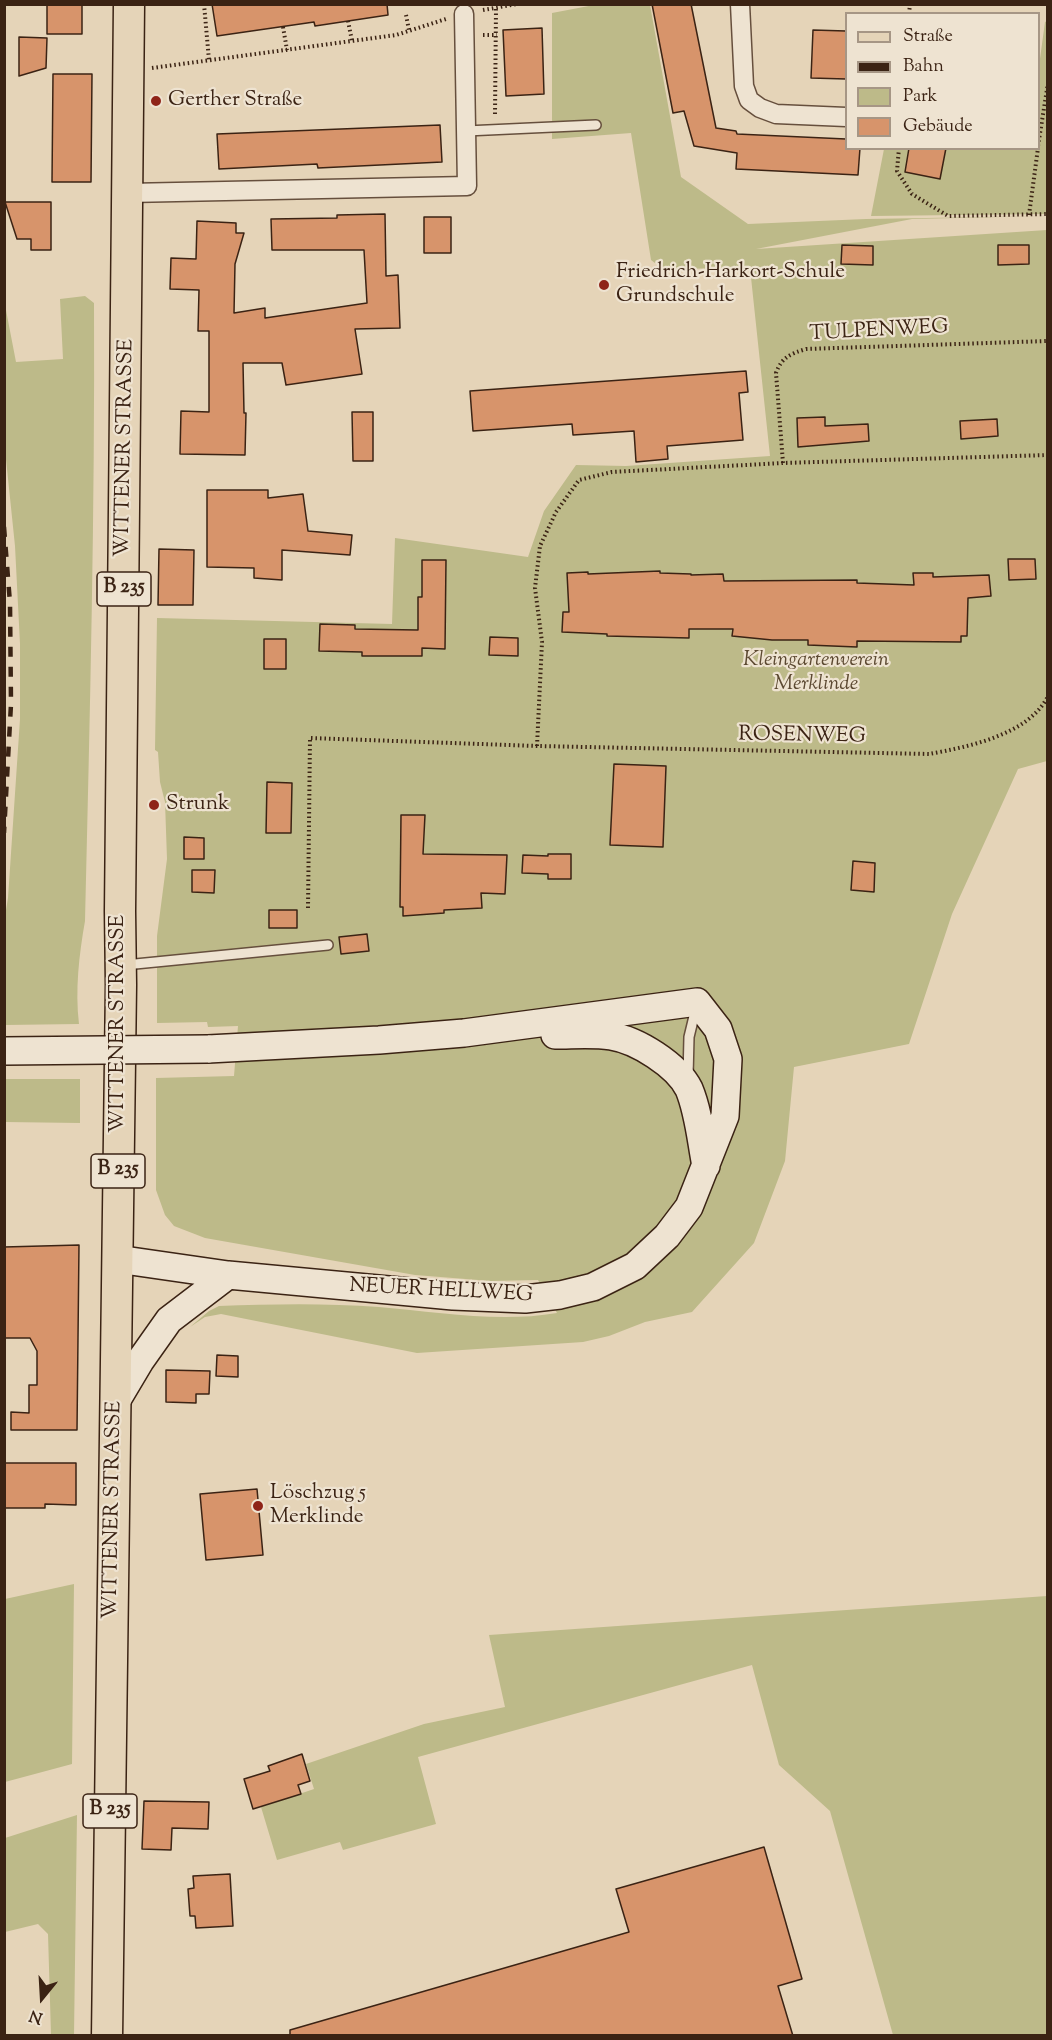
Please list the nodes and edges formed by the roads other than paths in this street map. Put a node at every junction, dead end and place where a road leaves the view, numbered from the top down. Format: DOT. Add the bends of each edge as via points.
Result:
graph roads {
  1 [pos="129,4"];
  2 [pos="740,4"];
  3 [pos="464,14"];
  4 [pos="845,117"];
  5 [pos="596,125"];
  6 [pos="466,131"];
  7 [pos="128,193"];
  8 [pos="328,945"];
  9 [pos="120,966"];
  10 [pos="697,1002"];
  11 [pos="464,1033"];
  12 [pos="4,1052"];
  13 [pos="688,1088"];
  14 [pos="706,1166"];
  15 [pos="117,1259"];
  16 [pos="228,1275"];
  17 [pos="116,1402"];
  18 [pos="107,2036"];
  1 -- 7 [label="main road, WITTENER STRASSE / B 235"];
  2 -- 4 [label="street" via="747,50 744,86 749,100 776,114"];
  3 -- 6 [label="street"];
  5 -- 6 [label="lane"];
  6 -- 7 [label="street" via="467,186"];
  7 -- 9 [label="main road, WITTENER STRASSE / B 235"];
  8 -- 9 [label="lane"];
  9 -- 15 [label="main road, WITTENER STRASSE / B 235"];
  10 -- 11 [label="main road"];
  10 -- 13 [label="lane" via="689,1037"];
  10 -- 14 [label="main road, NEUER HELLWEG" via="718,1029 728,1059 725,1116"];
  11 -- 12 [label="main road, bridge" via="208,1049"];
  11 -- 13 [label="main road" via="611,1036 644,1048 668,1064"];
  13 -- 14 [label="main road" via="698,1117"];
  14 -- 16 [label="main road, NEUER HELLWEG" via="689,1207 667,1236 635,1266 593,1287 560,1295 525,1299 453,1296"];
  15 -- 16 [label="main road, NEUER HELLWEG"];
  15 -- 17 [label="main road, WITTENER STRASSE / B 235"];
  16 -- 17 [label="main road, B 235" via="169,1320"];
  17 -- 18 [label="main road, WITTENER STRASSE / B 235"];
}
